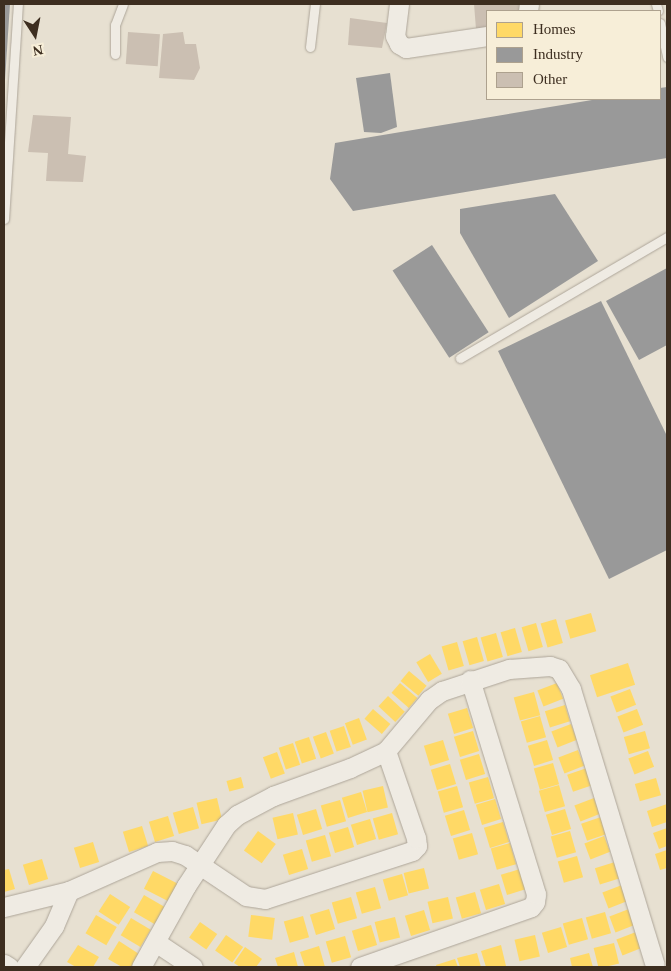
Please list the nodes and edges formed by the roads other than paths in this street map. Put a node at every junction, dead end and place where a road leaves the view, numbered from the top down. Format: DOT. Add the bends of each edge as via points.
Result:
graph roads {
  1 [pos="18,4"];
  2 [pos="123,4"];
  3 [pos="315,4"];
  4 [pos="399,4"];
  5 [pos="661,28"];
  6 [pos="486,36"];
  7 [pos="310,48"];
  8 [pos="115,54"];
  9 [pos="667,56"];
  10 [pos="4,220"];
  11 [pos="667,237"];
  12 [pos="460,358"];
  13 [pos="470,680"];
  14 [pos="386,751"];
  15 [pos="200,866"];
  16 [pos="69,890"];
  17 [pos="4,907"];
  18 [pos="156,942"];
  19 [pos="4,964"];
  20 [pos="657,964"];
  21 [pos="9,967"];
  22 [pos="25,967"];
  23 [pos="141,967"];
  24 [pos="193,967"];
  25 [pos="360,967"];
  1 -- 10 [label="lane"];
  2 -- 8 [label="lane" via="115,25"];
  3 -- 7 [label="lane"];
  4 -- 6 [label="street" via="395,36 406,48"];
  5 -- 9 [label="lane"];
  11 -- 12 [label="lane"];
  13 -- 14 [label="street" via="429,700"];
  13 -- 20 [label="street" via="509,669 550,666 566,677"];
  13 -- 25 [label="street" via="536,894 535,902 531,907"];
  14 -- 15 [label="street" via="254,805 226,825"];
  14 -- 15 [label="street" via="416,838 417,846 412,851 265,899 246,896"];
  15 -- 16 [label="street" via="185,855 172,851 157,852"];
  15 -- 18 [label="street"];
  16 -- 17 [label="street"];
  16 -- 22 [label="street" via="54,926"];
  18 -- 23 [label="street"];
  18 -- 24 [label="street"];
  19 -- 21 [label="street"];
}
